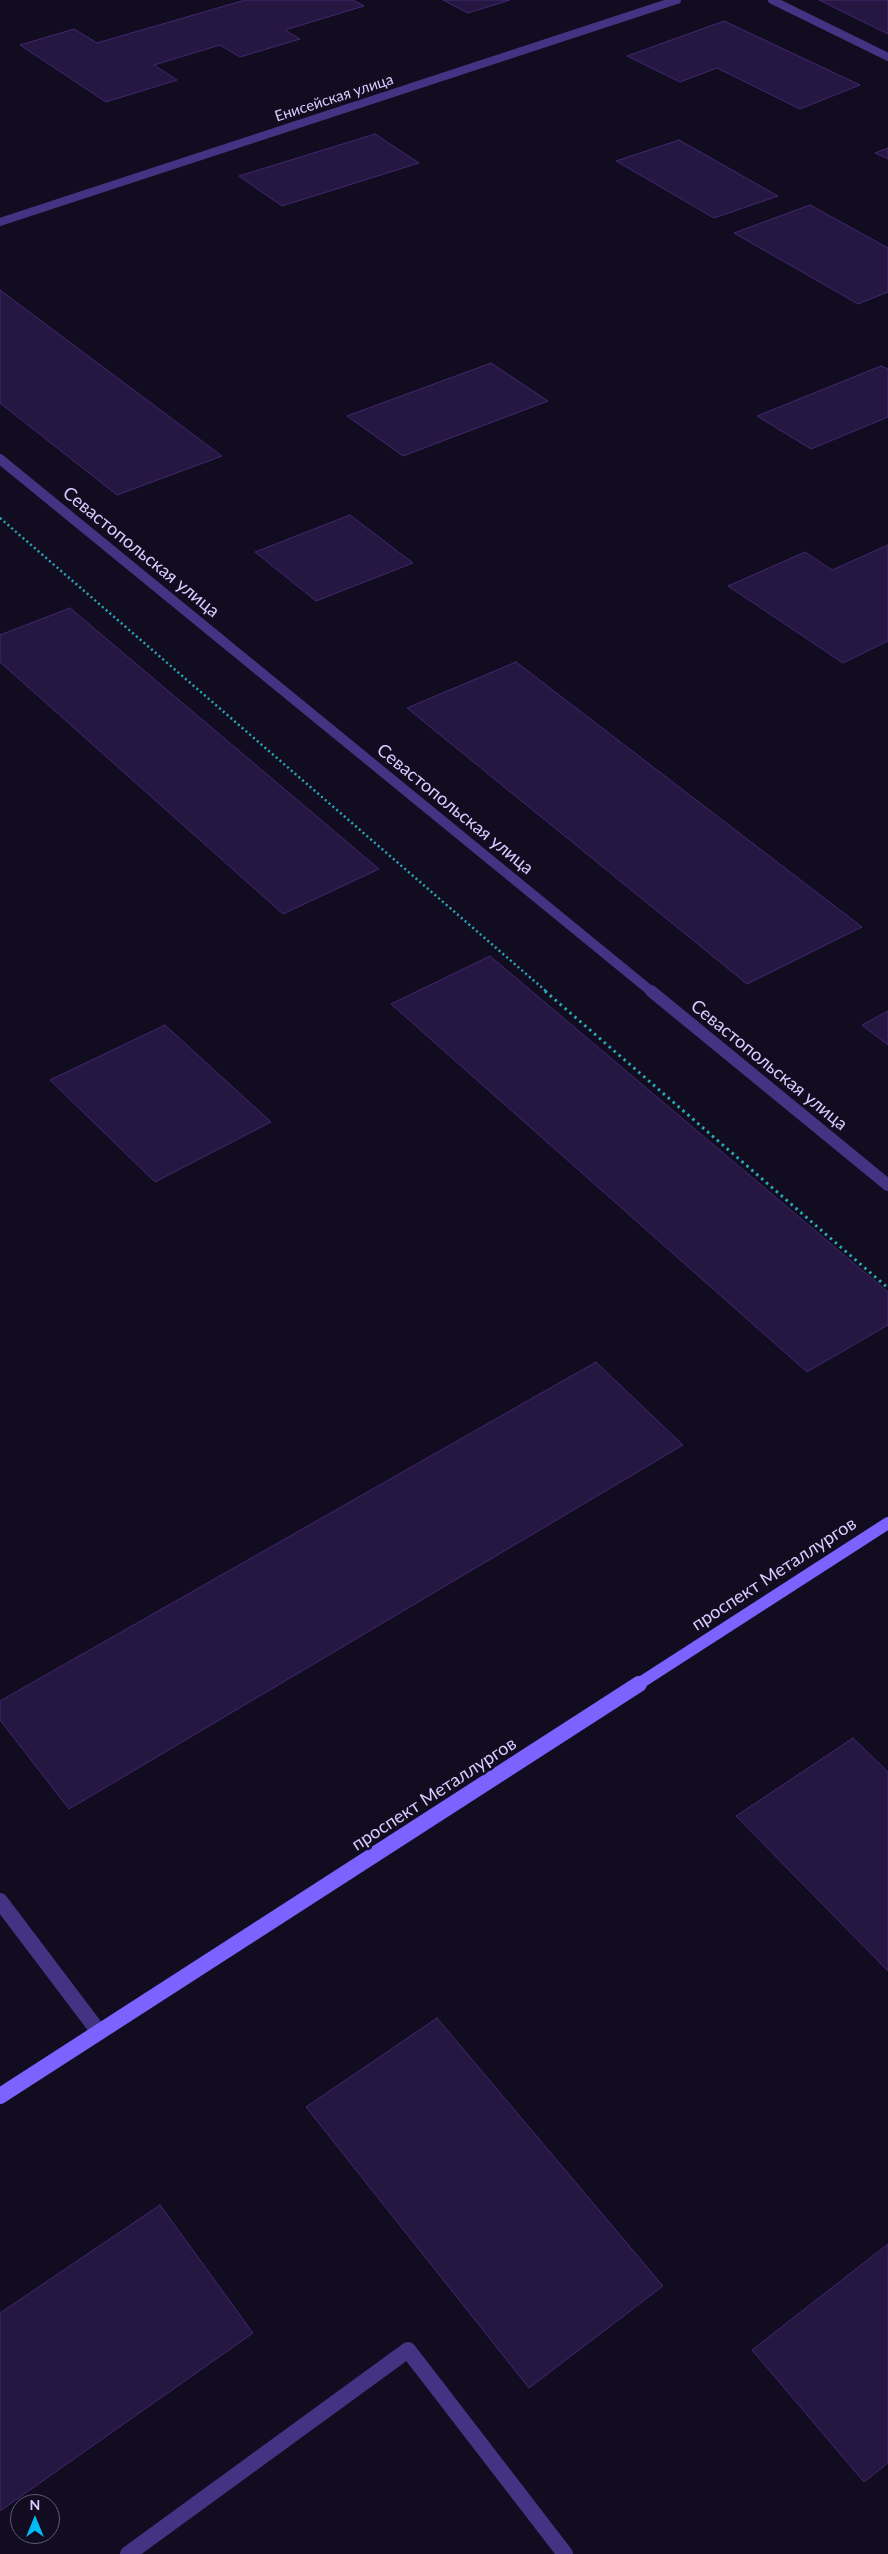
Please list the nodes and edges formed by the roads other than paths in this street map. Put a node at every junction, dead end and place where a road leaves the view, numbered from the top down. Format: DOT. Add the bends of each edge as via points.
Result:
graph roads {
  1 [pos="677,0"];
  2 [pos="772,0"];
  3 [pos="888,57"];
  4 [pos="0,222"];
  5 [pos="0,460"];
  6 [pos="888,1185"];
  7 [pos="888,1523"];
  8 [pos="0,1901"];
  9 [pos="99,2032"];
  10 [pos="0,2096"];
  11 [pos="128,2554"];
  12 [pos="565,2554"];
  1 -- 4 [label="street, Енисейская улица"];
  2 -- 3 [label="street"];
  5 -- 6 [label="street, Севастопольская улица"];
  7 -- 9 [label="street, проспект Металлургов"];
  8 -- 9 [label="street"];
  9 -- 10 [label="street, проспект Металлургов"];
  11 -- 12 [label="street" via="408,2350"];
}
